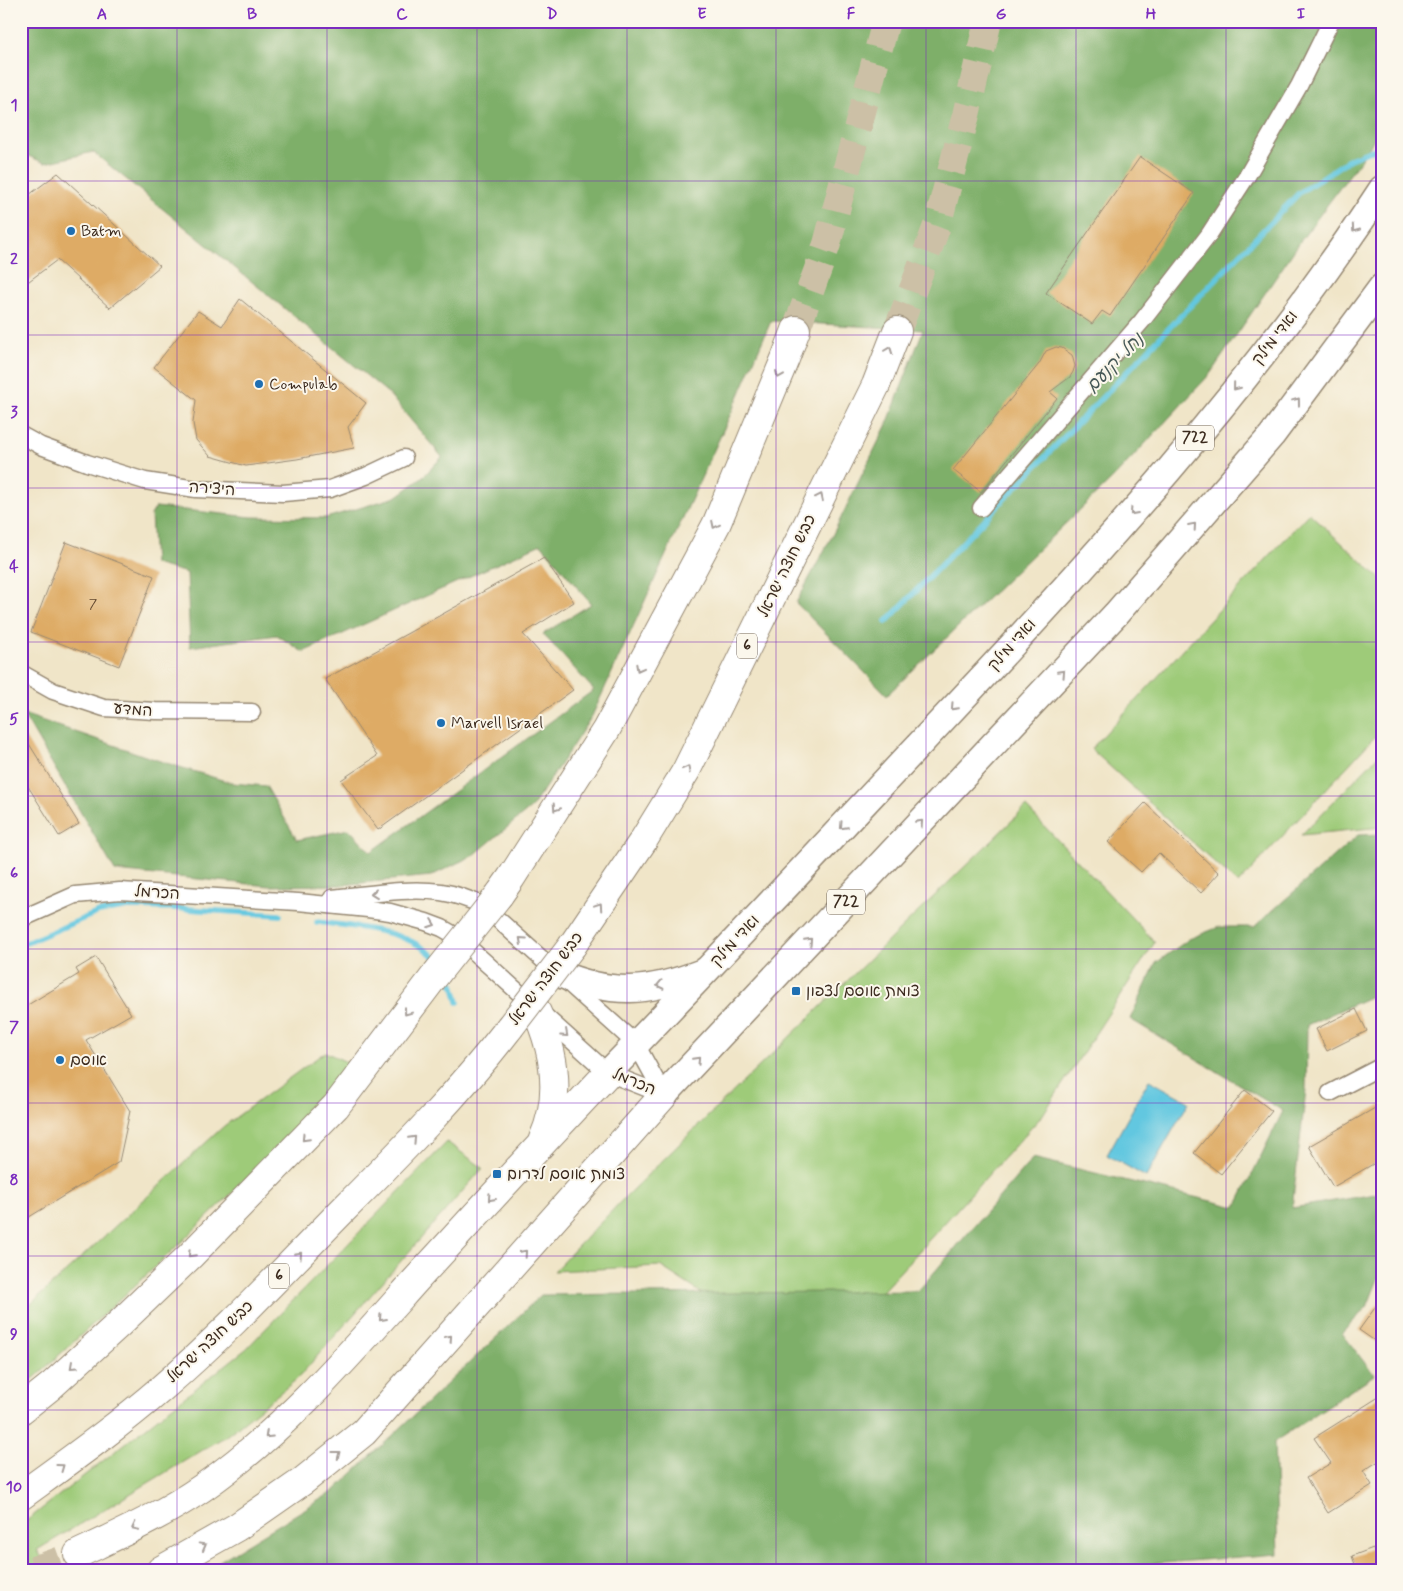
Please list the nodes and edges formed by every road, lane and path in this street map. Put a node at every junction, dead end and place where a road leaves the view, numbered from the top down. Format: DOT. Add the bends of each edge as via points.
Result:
graph roads {
  1 [pos="1332,21"];
  2 [pos="1382,189"];
  3 [pos="1382,287"];
  4 [pos="796,330"];
  5 [pos="896,331"];
  6 [pos="21,435"];
  7 [pos="404,458"];
  8 [pos="982,508"];
  9 [pos="21,673"];
  10 [pos="252,712"];
  11 [pos="298,902"];
  12 [pos="21,919"];
  13 [pos="706,971"];
  14 [pos="558,973"];
  15 [pos="534,1006"];
  16 [pos="636,1044"];
  17 [pos="1382,1066"];
  18 [pos="608,1073"];
  19 [pos="1330,1093"];
  20 [pos="664,1095"];
  21 [pos="540,1145"];
  22 [pos="21,1410"];
  23 [pos="21,1496"];
  24 [pos="78,1554"];
  25 [pos="160,1570"];
  1 -- 8 [label="street" via="1299,86 1208,236 1142,321"];
  2 -- 13 [label="main road, ואדי מילק / 722, one-way" via="1281,332 1149,495"];
  20 -- 3 [label="main road, 722, one-way" via="1116,614 1272,435"];
  4 -- 22 [label="highway, one-way, bridge" via="712,533 606,730 499,895 336,1106 190,1256"];
  23 -- 5 [label="highway, כביש חוצה ישראל / 6, one-way, bridge" via="162,1388 238,1317 418,1134 488,1055 572,946 686,771 876,385"];
  6 -- 7 [label="street, היצירה" via="87,464 145,481 196,489 283,493 330,489"];
  9 -- 10 [label="street, המדע" via="53,691 104,708"];
  11 -- 12 [label="street, הכרמל" via="120,890 75,895"];
  14 -- 11 [label="street, הכרמל, one-way" via="482,905 463,897 418,891"];
  11 -- 15 [label="street, הכרמל, one-way" via="390,912 442,928 462,941"];
  13 -- 14 [label="main road, one-way" via="655,987 629,990 603,988"];
  13 -- 16 [label="main road, ואדי מילק / 722"];
  14 -- 16 [label="street, הכרמל"];
  15 -- 18 [label="street, הכרמל, one-way"];
  15 -- 21 [label="highway" via="548,1039 554,1092 548,1128"];
  16 -- 18 [label="main road, ואדי מילק / 722"];
  16 -- 20 [label="street, הכרמל"];
  17 -- 19 [label="street"];
  18 -- 20 [label="street, הכרמל"];
  18 -- 21 [label="highway"];
  25 -- 20 [label="highway, one-way" via="237,1527 303,1481 364,1432"];
  21 -- 24 [label="highway, one-way" via="345,1359 254,1449 201,1489 148,1520"];
}
